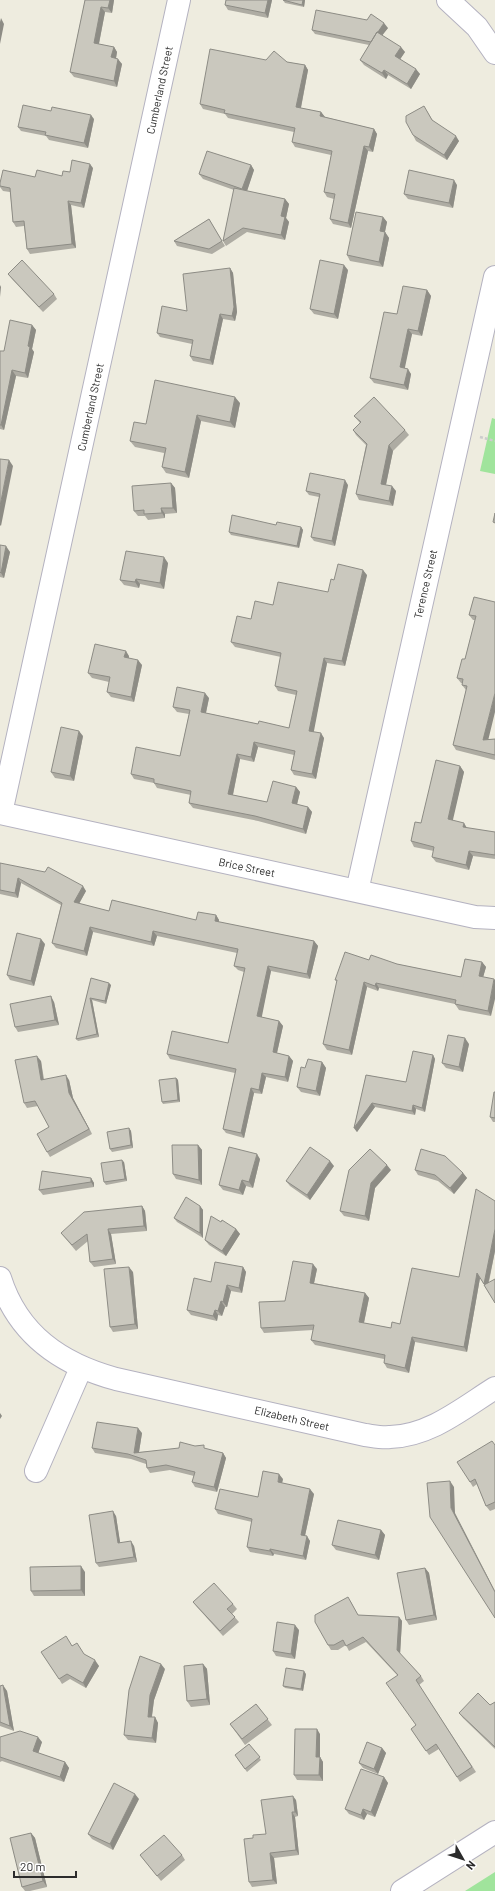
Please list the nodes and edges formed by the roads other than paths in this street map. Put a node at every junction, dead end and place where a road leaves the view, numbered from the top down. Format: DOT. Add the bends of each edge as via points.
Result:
graph roads {
  1 [pos="179,0"];
  2 [pos="448,0"];
  3 [pos="495,53"];
  4 [pos="495,277"];
  5 [pos="1,813"];
  6 [pos="357,891"];
  7 [pos="495,918"];
  8 [pos="0,1278"];
  9 [pos="81,1368"];
  10 [pos="495,1388"];
  11 [pos="36,1471"];
  12 [pos="495,1832"];
  13 [pos="402,1891"];
  1 -- 5 [label="street, Cumberland Street"];
  2 -- 3 [label="street" via="477,27"];
  4 -- 6 [label="street, Terence Street"];
  5 -- 6 [label="street, Brice Street"];
  6 -- 7 [label="street, Brice Street" via="475,917"];
  8 -- 9 [label="street, Elizabeth Street" via="18,1316 37,1339"];
  9 -- 10 [label="street, Elizabeth Street" via="116,1379 365,1435 389,1438 412,1434 436,1425"];
  9 -- 11 [label="street"];
  12 -- 13 [label="street"];
}
